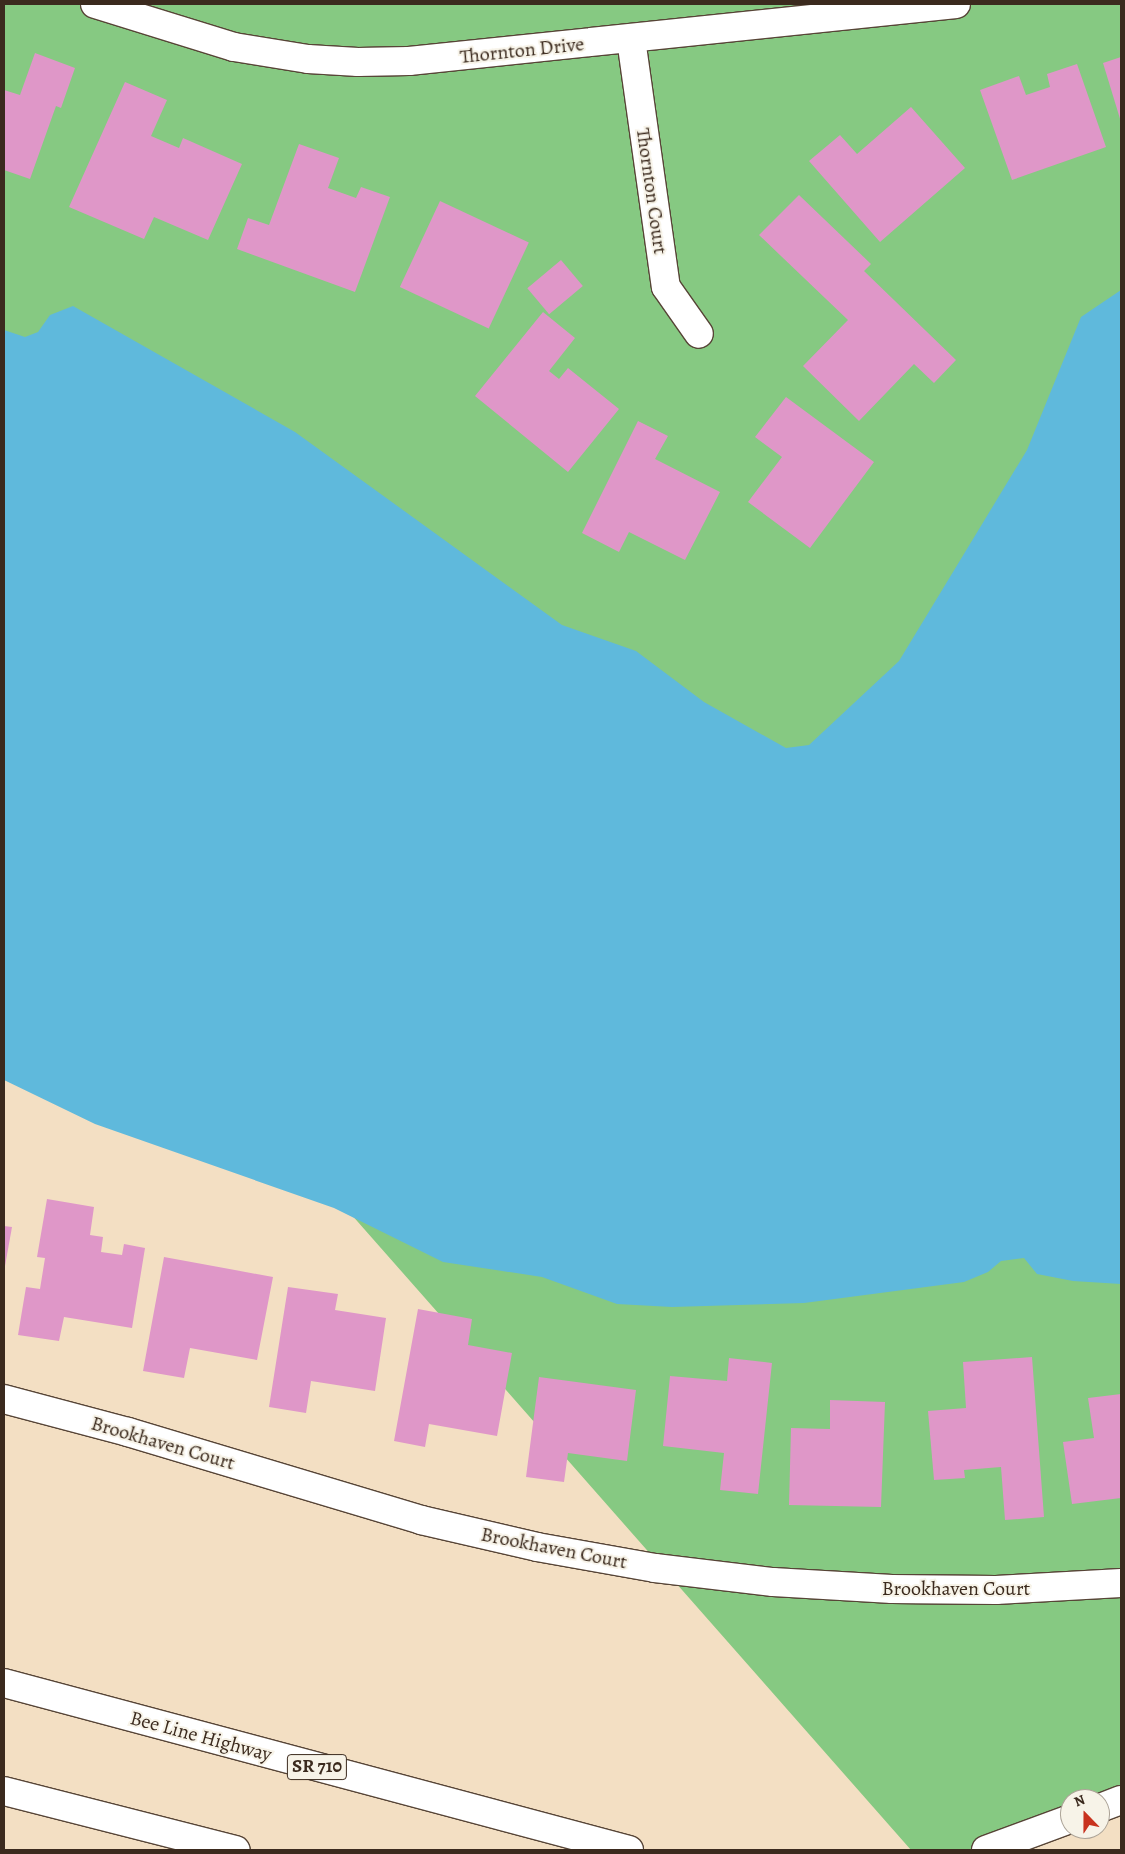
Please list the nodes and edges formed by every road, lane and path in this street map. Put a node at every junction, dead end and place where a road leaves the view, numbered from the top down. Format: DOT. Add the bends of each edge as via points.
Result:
graph roads {
  1 [pos="95,4"];
  2 [pos="956,4"];
  3 [pos="631,39"];
  4 [pos="699,334"];
  5 [pos="4,1399"];
  6 [pos="1121,1583"];
  7 [pos="4,1683"];
  8 [pos="4,1791"];
  9 [pos="1060,1823"];
  10 [pos="236,1850"];
  11 [pos="629,1850"];
  12 [pos="986,1850"];
  1 -- 3 [label="main road, Thornton Drive" via="234,47 308,59 408,61"];
  2 -- 3 [label="main road, Thornton Drive"];
  3 -- 4 [label="main road, Thornton Court" via="666,287"];
  5 -- 6 [label="main road, Brookhaven Court" via="128,1432 422,1520 538,1547 655,1568 773,1582 892,1589 996,1590"];
  7 -- 11 [label="main road, Bee Line Highway / SR 710"];
  8 -- 10 [label="main road"];
  9 -- 12 [label="main road"];
}
